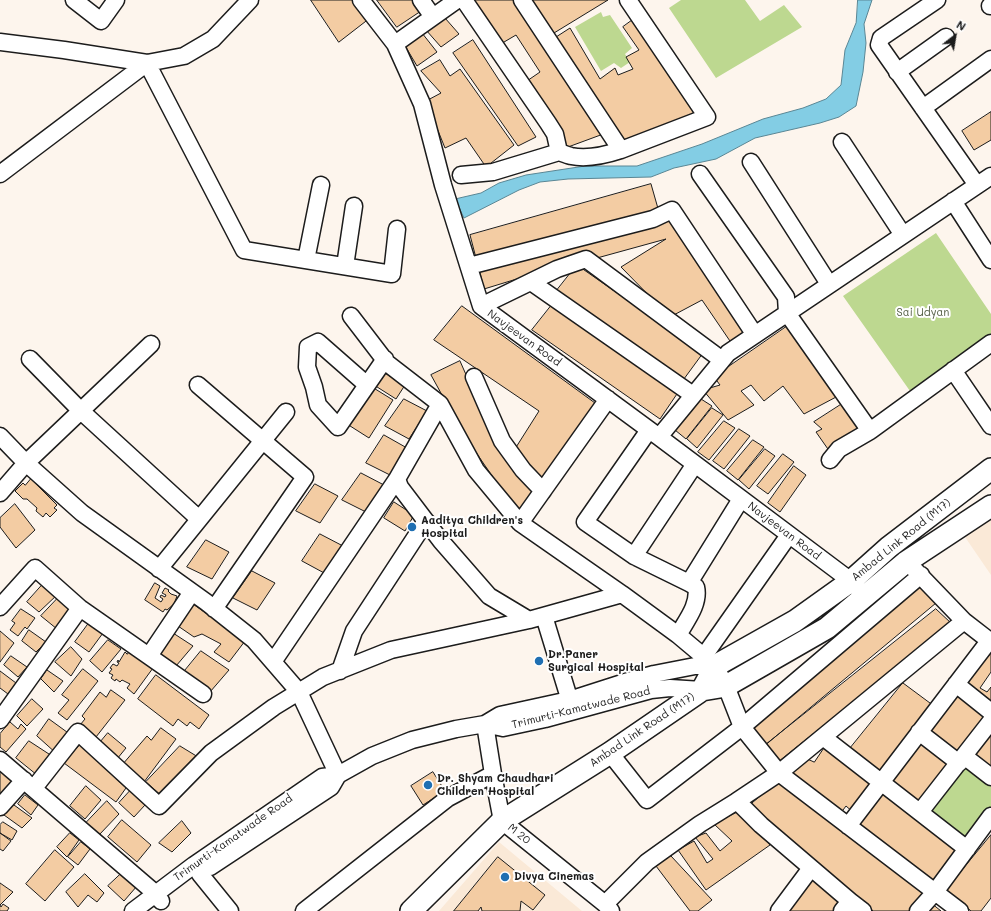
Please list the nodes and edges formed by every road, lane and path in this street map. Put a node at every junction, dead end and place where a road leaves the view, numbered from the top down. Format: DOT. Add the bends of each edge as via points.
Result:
graph roads {
  1 [pos="74,0"];
  2 [pos="116,0"];
  3 [pos="250,0"];
  4 [pos="361,0"];
  5 [pos="421,0"];
  6 [pos="458,0"];
  7 [pos="464,0"];
  8 [pos="522,0"];
  9 [pos="628,0"];
  10 [pos="937,0"];
  11 [pos="433,17"];
  12 [pos="946,36"];
  13 [pos="0,42"];
  14 [pos="395,44"];
  15 [pos="991,59"];
  16 [pos="147,63"];
  17 [pos="897,72"];
  18 [pos="923,108"];
  19 [pos="842,142"];
  20 [pos="621,150"];
  21 [pos="559,152"];
  22 [pos="750,162"];
  23 [pos="0,174"];
  24 [pos="700,174"];
  25 [pos="461,176"];
  26 [pos="987,180"];
  27 [pos="321,185"];
  28 [pos="953,201"];
  29 [pos="354,206"];
  30 [pos="397,229"];
  31 [pos="904,235"];
  32 [pos="306,260"];
  33 [pos="991,260"];
  34 [pos="344,266"];
  35 [pos="469,266"];
  36 [pos="531,282"];
  37 [pos="830,284"];
  38 [pos="482,306"];
  39 [pos="787,313"];
  40 [pos="351,316"];
  41 [pos="755,335"];
  42 [pos="151,344"];
  43 [pos="990,345"];
  44 [pos="30,359"];
  45 [pos="384,359"];
  46 [pos="722,360"];
  47 [pos="953,370"];
  48 [pos="474,377"];
  49 [pos="198,385"];
  50 [pos="367,386"];
  51 [pos="693,395"];
  52 [pos="608,399"];
  53 [pos="440,404"];
  54 [pos="80,411"];
  55 [pos="286,412"];
  56 [pos="991,426"];
  57 [pos="870,431"];
  58 [pos="654,434"];
  59 [pos="0,436"];
  60 [pos="263,440"];
  61 [pos="830,460"];
  62 [pos="26,463"];
  63 [pos="695,464"];
  64 [pos="991,469"];
  65 [pos="397,479"];
  66 [pos="543,491"];
  67 [pos="0,493"];
  68 [pos="741,498"];
  69 [pos="991,506"];
  70 [pos="199,519"];
  71 [pos="426,521"];
  72 [pos="520,523"];
  73 [pos="789,534"];
  74 [pos="634,556"];
  75 [pos="914,568"];
  76 [pos="159,569"];
  77 [pos="850,581"];
  78 [pos="688,583"];
  79 [pos="192,592"];
  80 [pos="622,594"];
  81 [pos="864,597"];
  82 [pos="0,607"];
  83 [pos="80,608"];
  84 [pos="214,608"];
  85 [pos="536,618"];
  86 [pos="964,621"];
  87 [pos="678,635"];
  88 [pos="990,641"];
  89 [pos="149,656"];
  90 [pos="709,661"];
  91 [pos="273,662"];
  92 [pos="340,670"];
  93 [pos="956,684"];
  94 [pos="726,686"];
  95 [pos="702,690"];
  96 [pos="298,692"];
  97 [pos="203,694"];
  98 [pos="571,706"];
  99 [pos="991,712"];
  100 [pos="0,720"];
  101 [pos="991,721"];
  102 [pos="485,724"];
  103 [pos="742,727"];
  104 [pos="919,732"];
  105 [pos="823,737"];
  106 [pos="610,753"];
  107 [pos="0,760"];
  108 [pos="961,760"];
  109 [pos="779,773"];
  110 [pos="492,774"];
  111 [pos="338,775"];
  112 [pos="991,777"];
  113 [pos="881,782"];
  114 [pos="29,784"];
  115 [pos="737,801"];
  116 [pos="0,807"];
  117 [pos="920,812"];
  118 [pos="991,816"];
  119 [pos="502,821"];
  120 [pos="848,826"];
  121 [pos="967,849"];
  122 [pos="811,868"];
  123 [pos="200,874"];
  124 [pos="935,892"];
  125 [pos="158,897"];
  126 [pos="846,906"];
  127 [pos="608,907"];
  128 [pos="133,911"];
  129 [pos="148,911"];
  130 [pos="230,911"];
  131 [pos="304,911"];
  132 [pos="411,911"];
  133 [pos="779,911"];
  134 [pos="863,911"];
  135 [pos="918,911"];
  136 [pos="960,911"];
  1 -- 2 [label="street" via="101,21"];
  3 -- 16 [label="street" via="213,39 184,56"];
  4 -- 14 [label="street, Navjeevan Road"];
  5 -- 11 [label="street"];
  6 -- 11 [label="street"];
  7 -- 21 [label="street" via="555,134"];
  8 -- 20 [label="street"];
  9 -- 20 [label="street" via="707,117"];
  10 -- 17 [label="street" via="881,38 878,46"];
  11 -- 14 [label="street"];
  12 -- 17 [label="street"];
  13 -- 16 [label="street"];
  14 -- 35 [label="street, Navjeevan Road" via="422,104 443,185"];
  15 -- 18 [label="street"];
  16 -- 23 [label="street"];
  16 -- 32 [label="street" via="244,250"];
  17 -- 18 [label="street"];
  18 -- 26 [label="street"];
  19 -- 31 [label="street"];
  20 -- 21 [label="street" via="607,155 589,156 570,156"];
  21 -- 25 [label="street" via="493,172"];
  22 -- 37 [label="street"];
  24 -- 39 [label="street" via="786,297"];
  26 -- 28 [label="street"];
  27 -- 32 [label="street"];
  28 -- 31 [label="street"];
  28 -- 33 [label="street"];
  29 -- 34 [label="street"];
  30 -- 34 [label="street" via="392,274"];
  31 -- 37 [label="street"];
  32 -- 34 [label="street"];
  35 -- 38 [label="street, Navjeevan Road"];
  35 -- 41 [label="street" via="652,219 672,210"];
  36 -- 38 [label="street"];
  36 -- 46 [label="street" via="586,259"];
  36 -- 51 [label="street"];
  37 -- 39 [label="street"];
  38 -- 52 [label="street, Navjeevan Road"];
  39 -- 41 [label="street"];
  39 -- 57 [label="street"];
  40 -- 45 [label="street"];
  41 -- 46 [label="street"];
  42 -- 54 [label="street"];
  43 -- 47 [label="street"];
  44 -- 54 [label="street"];
  45 -- 50 [label="street"];
  45 -- 53 [label="street"];
  46 -- 51 [label="street"];
  47 -- 56 [label="street"];
  47 -- 57 [label="street"];
  48 -- 66 [label="street" via="502,441 523,470"];
  49 -- 60 [label="street"];
  50 -- 50 [label="street" via="338,427 318,406 308,367 308,347 318,342"];
  51 -- 58 [label="street"];
  52 -- 58 [label="street, Navjeevan Road"];
  52 -- 66 [label="street"];
  53 -- 65 [label="street"];
  53 -- 72 [label="street" via="476,470"];
  54 -- 62 [label="street"];
  54 -- 70 [label="street"];
  55 -- 60 [label="street"];
  57 -- 61 [label="street" via="839,449"];
  58 -- 63 [label="street, Navjeevan Road"];
  58 -- 74 [label="street" via="585,522"];
  59 -- 62 [label="street"];
  60 -- 70 [label="street"];
  60 -- 84 [label="street" via="305,477"];
  62 -- 67 [label="street"];
  62 -- 76 [label="street" via="82,513"];
  63 -- 68 [label="street, Navjeevan Road"];
  63 -- 74 [label="street"];
  64 -- 77 [label="main road, Ambad Link Road (M17)" via="889,547"];
  65 -- 71 [label="street" via="400,487"];
  65 -- 91 [label="street"];
  66 -- 72 [label="street"];
  68 -- 73 [label="street, Navjeevan Road"];
  68 -- 78 [label="street"];
  69 -- 75 [label="main road"];
  70 -- 76 [label="street"];
  71 -- 85 [label="street" via="489,596"];
  71 -- 92 [label="street" via="354,631"];
  72 -- 80 [label="street"];
  73 -- 77 [label="street, Navjeevan Road"];
  73 -- 90 [label="street"];
  74 -- 78 [label="street"];
  75 -- 81 [label="main road"];
  75 -- 86 [label="street"];
  75 -- 103 [label="street"];
  76 -- 79 [label="street"];
  77 -- 81 [label="street, Navjeevan Road"];
  77 -- 90 [label="main road, Ambad Link Road (M17)" via="795,621"];
  78 -- 87 [label="street" via="696,587 695,605"];
  79 -- 84 [label="street"];
  79 -- 89 [label="street"];
  80 -- 85 [label="street"];
  80 -- 87 [label="street"];
  81 -- 94 [label="main road" via="827,628"];
  82 -- 83 [label="street" via="35,568"];
  83 -- 89 [label="street"];
  83 -- 100 [label="street"];
  84 -- 91 [label="street" via="254,640"];
  85 -- 92 [label="street" via="391,650"];
  85 -- 98 [label="street"];
  86 -- 88 [label="street"];
  86 -- 105 [label="street"];
  87 -- 90 [label="street"];
  88 -- 93 [label="street"];
  89 -- 97 [label="street"];
  90 -- 94 [label="street"];
  90 -- 95 [label="main road, Ambad Link Road (M17)"];
  90 -- 98 [label="street, Trimurti-Kamatwade Road" via="625,682"];
  91 -- 96 [label="street"];
  92 -- 96 [label="street"];
  93 -- 99 [label="street"];
  93 -- 104 [label="street"];
  94 -- 95 [label="main road"];
  94 -- 103 [label="street"];
  95 -- 98 [label="street, Trimurti-Kamatwade Road" via="651,690"];
  95 -- 106 [label="main road, Ambad Link Road (M17)"];
  96 -- 111 [label="street"];
  96 -- 114 [label="street" via="211,753 159,806 78,732"];
  98 -- 102 [label="street, Trimurti-Kamatwade Road" via="545,719 503,728"];
  101 -- 108 [label="street"];
  102 -- 110 [label="street, M 20"];
  102 -- 111 [label="street, Trimurti-Kamatwade Road" via="412,740 372,756"];
  103 -- 106 [label="street" via="647,800"];
  103 -- 109 [label="street"];
  104 -- 108 [label="street"];
  104 -- 113 [label="street"];
  105 -- 109 [label="street"];
  105 -- 113 [label="street"];
  106 -- 119 [label="main road, Ambad Link Road (M17)"];
  107 -- 114 [label="street"];
  108 -- 112 [label="street"];
  108 -- 117 [label="street"];
  109 -- 115 [label="street"];
  109 -- 120 [label="street"];
  110 -- 119 [label="street, M 20"];
  110 -- 131 [label="street" via="448,798"];
  111 -- 123 [label="street, Trimurti-Kamatwade Road" via="330,787"];
  111 -- 125 [label="street, Trimurti-Kamatwade Road" via="322,777"];
  113 -- 117 [label="street"];
  113 -- 120 [label="street"];
  114 -- 116 [label="street"];
  114 -- 125 [label="street"];
  115 -- 122 [label="street"];
  115 -- 127 [label="street" via="647,862"];
  117 -- 121 [label="street"];
  118 -- 121 [label="street"];
  119 -- 127 [label="street, M 20"];
  119 -- 132 [label="main road, Ambad Link Road (M17)"];
  120 -- 124 [label="street"];
  121 -- 124 [label="street"];
  122 -- 126 [label="street"];
  122 -- 133 [label="street"];
  123 -- 125 [label="street, Trimurti-Kamatwade Road"];
  123 -- 130 [label="street"];
  124 -- 135 [label="street"];
  124 -- 136 [label="street"];
  125 -- 128 [label="street, Trimurti-Kamatwade Road"];
  125 -- 129 [label="street, Trimurti-Kamatwade Road"];
  126 -- 134 [label="street"];
}
